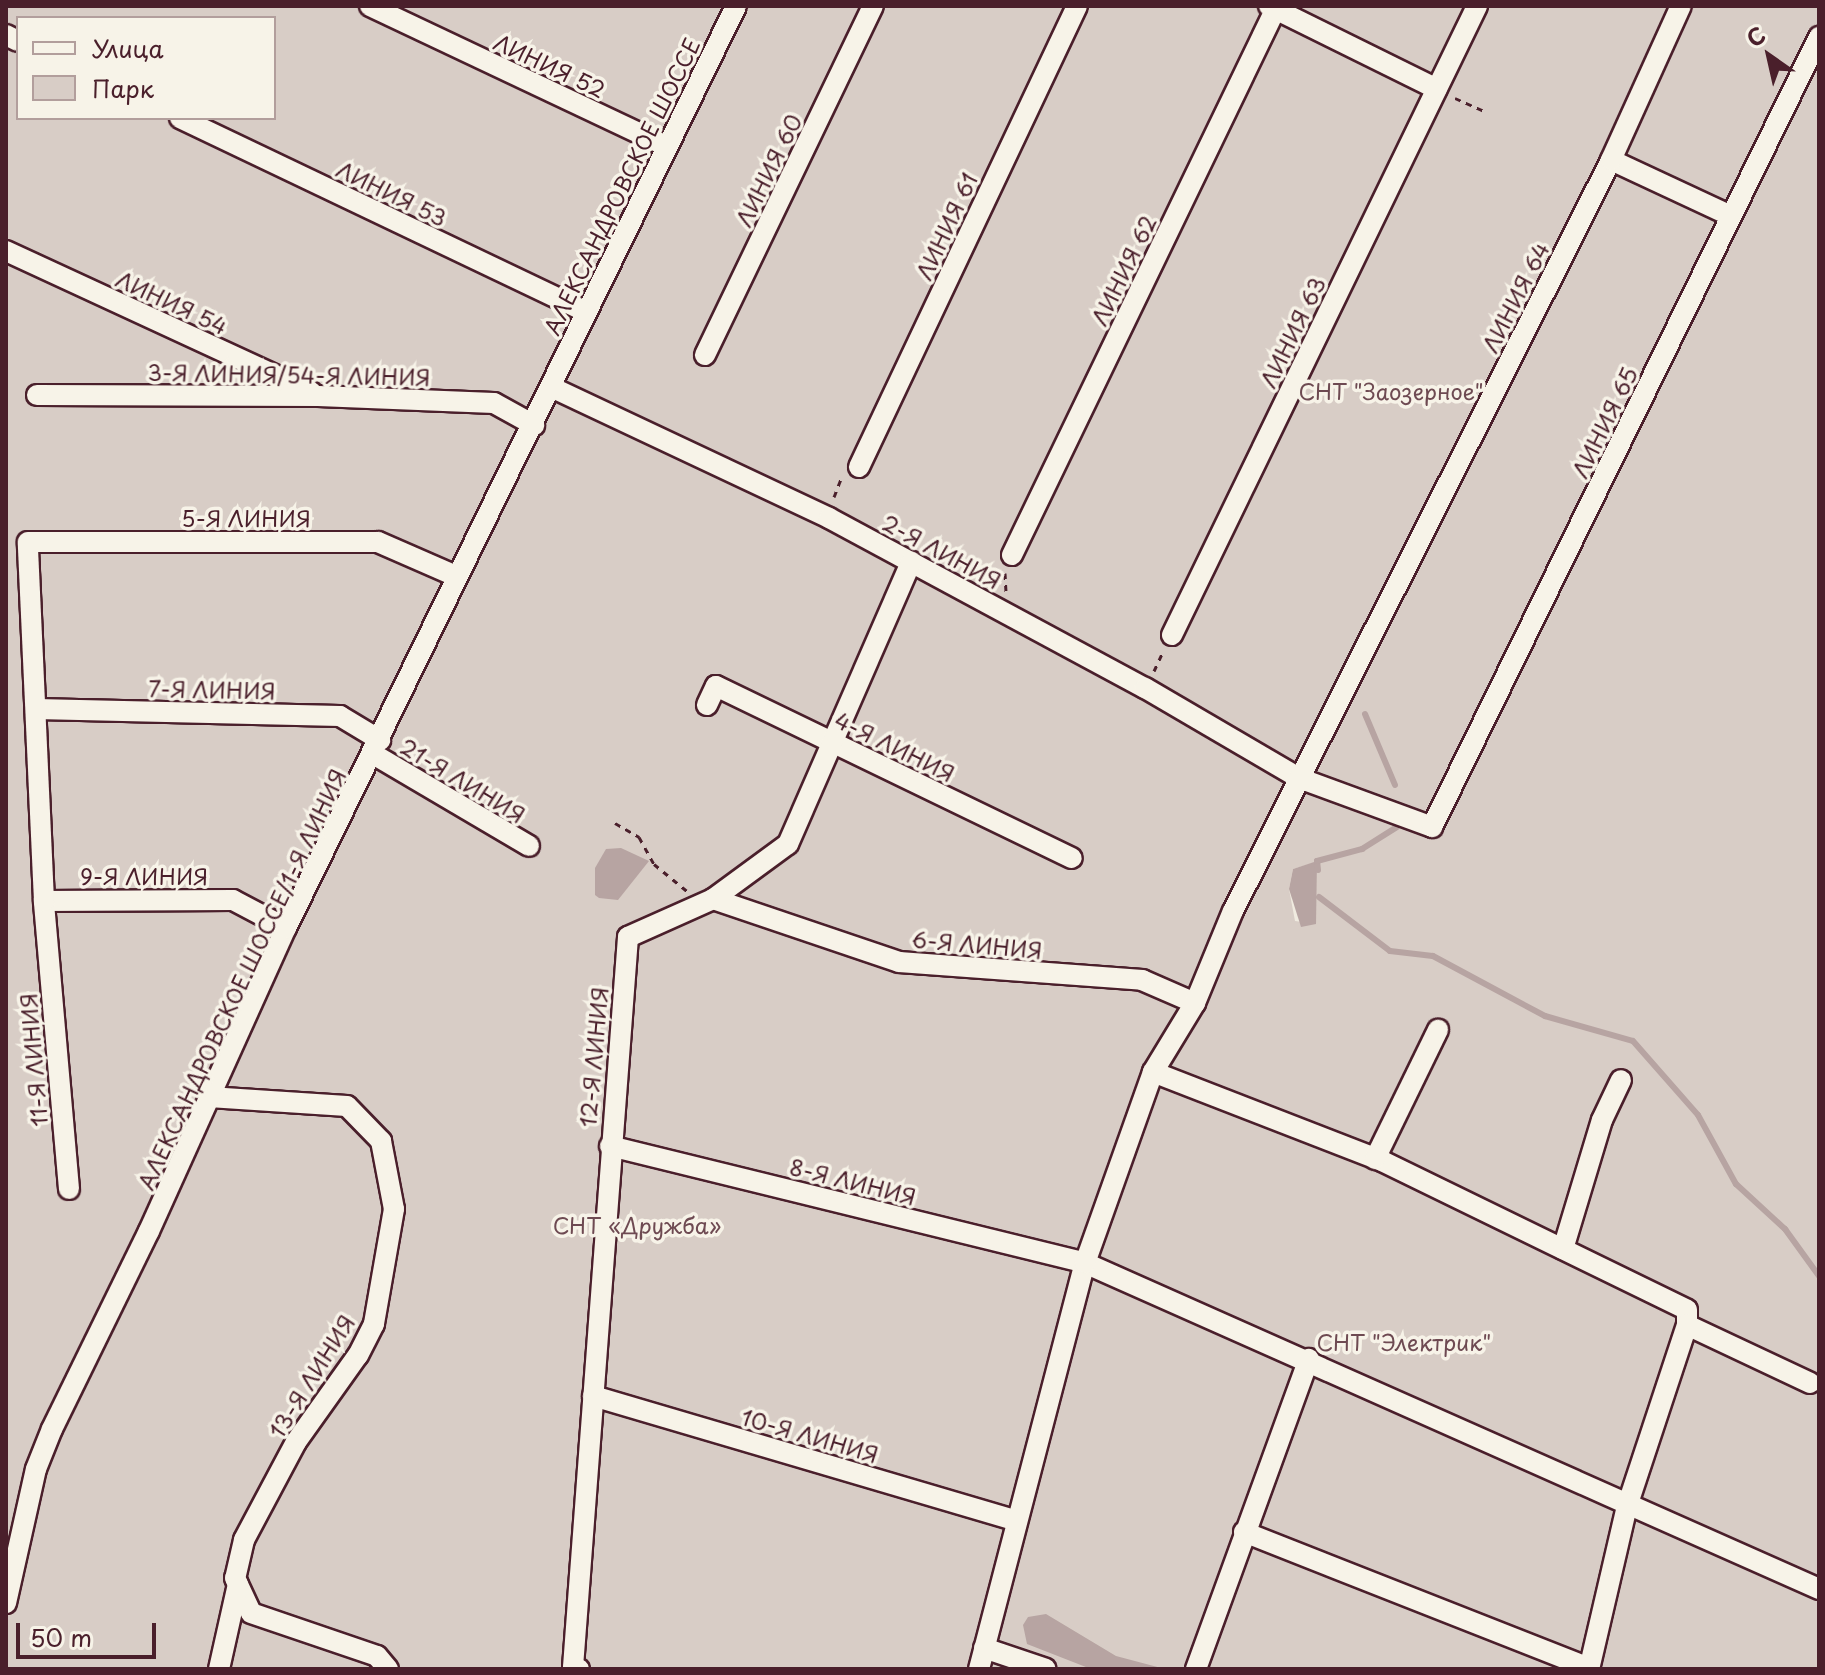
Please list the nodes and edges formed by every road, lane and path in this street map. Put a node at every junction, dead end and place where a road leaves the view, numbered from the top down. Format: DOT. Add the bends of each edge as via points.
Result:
graph roads {
  1 [pos="370,6"];
  2 [pos="736,6"];
  3 [pos="873,6"];
  4 [pos="1077,6"];
  5 [pos="1477,6"];
  6 [pos="1681,6"];
  7 [pos="1274,7"];
  8 [pos="1819,37"];
  9 [pos="1437,89"];
  10 [pos="1486,112"];
  11 [pos="184,120"];
  12 [pos="666,146"];
  13 [pos="1611,160"];
  14 [pos="1731,216"];
  15 [pos="6,251"];
  16 [pos="584,311"];
  17 [pos="705,355"];
  18 [pos="551,387"];
  19 [pos="37,395"];
  20 [pos="318,396"];
  21 [pos="534,425"];
  22 [pos="859,467"];
  23 [pos="829,518"];
  24 [pos="28,542"];
  25 [pos="1012,555"];
  26 [pos="911,562"];
  27 [pos="456,576"];
  28 [pos="1004,596"];
  29 [pos="1172,635"];
  30 [pos="1149,679"];
  31 [pos="707,705"];
  32 [pos="36,709"];
  33 [pos="832,741"];
  34 [pos="376,747"];
  35 [pos="1299,778"];
  36 [pos="615,823"];
  37 [pos="1432,827"];
  38 [pos="529,846"];
  39 [pos="1072,858"];
  40 [pos="44,901"];
  41 [pos="708,901"];
  42 [pos="286,928"];
  43 [pos="1195,1003"];
  44 [pos="1438,1030"];
  45 [pos="1153,1072"];
  46 [pos="1621,1080"];
  47 [pos="209,1097"];
  48 [pos="610,1146"];
  49 [pos="1375,1159"];
  50 [pos="69,1189"];
  51 [pos="1563,1249"];
  52 [pos="1085,1263"];
  53 [pos="1687,1325"];
  54 [pos="1309,1359"];
  55 [pos="1810,1383"];
  56 [pos="593,1396"];
  57 [pos="1627,1506"];
  58 [pos="1015,1520"];
  59 [pos="1244,1532"];
  60 [pos="238,1584"];
  61 [pos="1819,1589"];
  62 [pos="6,1603"];
  63 [pos="984,1648"];
  64 [pos="1589,1668"];
  65 [pos="219,1669"];
  66 [pos="388,1669"];
  67 [pos="579,1669"];
  68 [pos="979,1669"];
  69 [pos="1046,1669"];
  70 [pos="1196,1669"];
  1 -- 12 [label="street, ЛИНИЯ 52"];
  2 -- 12 [label="street, АЛЕКСАНДРОВСКОЕ ШОССЕ"];
  3 -- 17 [label="street, ЛИНИЯ 60"];
  4 -- 22 [label="street, ЛИНИЯ 61"];
  5 -- 9 [label="street, ЛИНИЯ 63"];
  6 -- 13 [label="street, ЛИНИЯ 64"];
  7 -- 9 [label="street"];
  7 -- 25 [label="street, ЛИНИЯ 62"];
  8 -- 14 [label="street, ЛИНИЯ 65"];
  9 -- 10 [label="path"];
  9 -- 29 [label="street, ЛИНИЯ 63"];
  11 -- 16 [label="street, ЛИНИЯ 53"];
  12 -- 16 [label="street, АЛЕКСАНДРОВСКОЕ ШОССЕ"];
  13 -- 14 [label="street"];
  13 -- 35 [label="street, ЛИНИЯ 64"];
  14 -- 37 [label="street, ЛИНИЯ 65"];
  15 -- 20 [label="street, ЛИНИЯ 54"];
  16 -- 18 [label="street, АЛЕКСАНДРОВСКОЕ ШОССЕ"];
  18 -- 21 [label="street, АЛЕКСАНДРОВСКОЕ ШОССЕ/1-Я ЛИНИЯ"];
  18 -- 23 [label="street, 2-Я ЛИНИЯ"];
  19 -- 20 [label="street, 3-Я ЛИНИЯ/54-Я ЛИНИЯ"];
  20 -- 21 [label="street, 3-Я ЛИНИЯ/54-Я ЛИНИЯ" via="494,403"];
  21 -- 27 [label="street, АЛЕКСАНДРОВСКОЕ ШОССЕ/1-Я ЛИНИЯ"];
  22 -- 23 [label="path" via="849,468 835,484"];
  23 -- 26 [label="street, 2-Я ЛИНИЯ"];
  24 -- 27 [label="street, 5-Я ЛИНИЯ" via="378,542"];
  24 -- 32 [label="street, 11-Я ЛИНИЯ"];
  25 -- 28 [label="path" via="1005,569 1009,585"];
  26 -- 33 [label="street, 12-Я ЛИНИЯ"];
  26 -- 35 [label="street, 2-Я ЛИНИЯ"];
  27 -- 34 [label="street, АЛЕКСАНДРОВСКОЕ ШОССЕ/1-Я ЛИНИЯ"];
  29 -- 30 [label="path"];
  31 -- 33 [label="street, 4-Я ЛИНИЯ" via="716,686"];
  32 -- 34 [label="street, 7-Я ЛИНИЯ" via="340,716"];
  32 -- 40 [label="street, 11-Я ЛИНИЯ"];
  33 -- 39 [label="street, 4-Я ЛИНИЯ"];
  33 -- 41 [label="street, 12-Я ЛИНИЯ" via="788,844"];
  34 -- 38 [label="street, 21-Я ЛИНИЯ"];
  34 -- 42 [label="street, АЛЕКСАНДРОВСКОЕ ШОССЕ/1-Я ЛИНИЯ"];
  35 -- 37 [label="street, 2-Я ЛИНИЯ"];
  35 -- 43 [label="street, ЛИНИЯ 64"];
  36 -- 41 [label="path" via="639,837 654,864"];
  40 -- 42 [label="street, 9-Я ЛИНИЯ" via="233,900"];
  40 -- 50 [label="street, 11-Я ЛИНИЯ"];
  41 -- 43 [label="street, 6-Я ЛИНИЯ" via="899,962 1142,980"];
  41 -- 48 [label="street, 12-Я ЛИНИЯ" via="628,937"];
  42 -- 47 [label="street, АЛЕКСАНДРОВСКОЕ ШОССЕ/1-Я ЛИНИЯ"];
  43 -- 45 [label="street, ЛИНИЯ 64"];
  44 -- 49 [label="street"];
  45 -- 49 [label="street"];
  45 -- 52 [label="street, ЛИНИЯ 64"];
  46 -- 51 [label="street" via="1602,1120"];
  47 -- 60 [label="street, 13-Я ЛИНИЯ" via="347,1106 381,1141 394,1209 374,1324 296,1442 244,1540"];
  47 -- 62 [label="street, АЛЕКСАНДРОВСКОЕ ШОССЕ/1-Я ЛИНИЯ" via="36,1469"];
  48 -- 52 [label="street, 8-Я ЛИНИЯ"];
  48 -- 56 [label="street, 12-Я ЛИНИЯ"];
  49 -- 51 [label="street"];
  51 -- 53 [label="street" via="1687,1310"];
  52 -- 54 [label="street, 8-Я ЛИНИЯ"];
  52 -- 58 [label="street, ЛИНИЯ 64"];
  53 -- 55 [label="street"];
  53 -- 57 [label="street"];
  54 -- 57 [label="street, 8-Я ЛИНИЯ"];
  54 -- 59 [label="street"];
  56 -- 58 [label="street, 10-Я ЛИНИЯ"];
  56 -- 67 [label="street, 12-Я ЛИНИЯ" via="573,1667"];
  57 -- 61 [label="street, 8-Я ЛИНИЯ"];
  57 -- 64 [label="street"];
  58 -- 63 [label="street, ЛИНИЯ 64"];
  59 -- 64 [label="street"];
  59 -- 70 [label="street"];
  60 -- 65 [label="street, 13-Я ЛИНИЯ"];
  60 -- 66 [label="street" via="251,1613 377,1656"];
  63 -- 68 [label="street, ЛИНИЯ 64"];
  63 -- 69 [label="street"];
}
